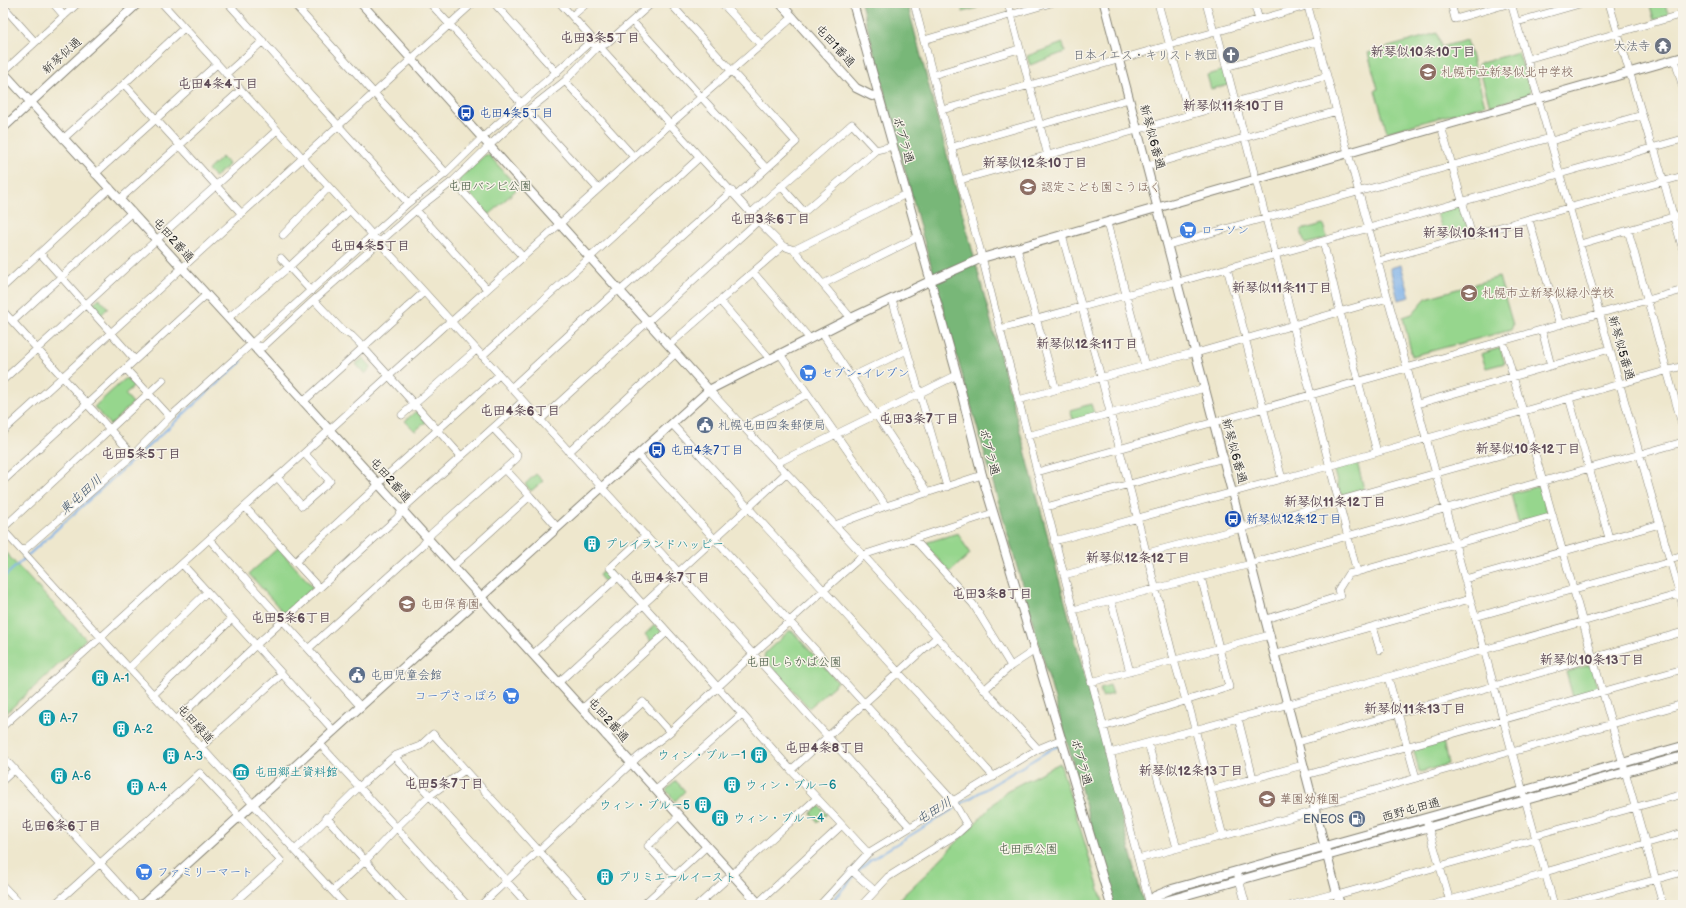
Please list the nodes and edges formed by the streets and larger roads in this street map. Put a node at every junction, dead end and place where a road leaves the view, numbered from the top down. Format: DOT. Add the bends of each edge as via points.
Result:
graph roads {
  1 [pos="53,3"];
  2 [pos="78,3"];
  3 [pos="138,3"];
  4 [pos="162,3"];
  5 [pos="228,3"];
  6 [pos="293,3"];
  7 [pos="309,3"];
  8 [pos="361,3"];
  9 [pos="430,3"];
  10 [pos="473,3"];
  11 [pos="494,3"];
  12 [pos="560,3"];
  13 [pos="587,3"];
  14 [pos="652,3"];
  15 [pos="670,3"];
  16 [pos="722,3"];
  17 [pos="780,3"];
  18 [pos="853,3"];
  19 [pos="1008,3"];
  20 [pos="1051,3"];
  21 [pos="1104,3"];
  22 [pos="1158,3"];
  23 [pos="1206,3"];
  24 [pos="1254,3"];
  25 [pos="1318,3"];
  26 [pos="1451,3"];
  27 [pos="1511,3"];
  28 [pos="1583,3"];
  29 [pos="1609,3"];
  30 [pos="917,4"];
  31 [pos="1307,4"];
  32 [pos="3,6"];
  33 [pos="301,11"];
  34 [pos="1011,14"];
  35 [pos="1683,14"];
  36 [pos="64,16"];
  37 [pos="572,16"];
  38 [pos="793,17"];
  39 [pos="1259,20"];
  40 [pos="632,21"];
  41 [pos="1516,22"];
  42 [pos="449,24"];
  43 [pos="184,28"];
  44 [pos="1216,32"];
  45 [pos="1618,32"];
  46 [pos="924,40"];
  47 [pos="263,41"];
  48 [pos="1317,41"];
  49 [pos="35,42"];
  50 [pos="599,45"];
  51 [pos="1171,45"];
  52 [pos="761,46"];
  53 [pos="1019,49"];
  54 [pos="1679,58"];
  55 [pos="411,59"];
  56 [pos="1119,59"];
  57 [pos="1527,59"];
  58 [pos="217,64"];
  59 [pos="1226,67"];
  60 [pos="731,71"];
  61 [pos="3,72"];
  62 [pos="557,73"];
  63 [pos="1629,73"];
  64 [pos="226,74"];
  65 [pos="933,75"];
  66 [pos="1327,76"];
  67 [pos="565,81"];
  68 [pos="124,84"];
  69 [pos="1030,85"];
  70 [pos="1683,88"];
  71 [pos="241,90"];
  72 [pos="374,93"];
  73 [pos="878,95"];
  74 [pos="701,97"];
  75 [pos="1130,99"];
  76 [pos="1538,99"];
  77 [pos="30,102"];
  78 [pos="1236,102"];
  79 [pos="521,103"];
  80 [pos="942,110"];
  81 [pos="527,111"];
  82 [pos="1337,111"];
  83 [pos="1189,115"];
  84 [pos="1642,115"];
  85 [pos="156,119"];
  86 [pos="670,124"];
  87 [pos="1039,124"];
  88 [pos="339,125"];
  89 [pos="1441,126"];
  90 [pos="3,128"];
  91 [pos="277,130"];
  92 [pos="1138,130"];
  93 [pos="483,137"];
  94 [pos="1245,137"];
  95 [pos="63,138"];
  96 [pos="1683,139"];
  97 [pos="1550,140"];
  98 [pos="180,145"];
  99 [pos="490,145"];
  100 [pos="893,146"];
  101 [pos="952,147"];
  102 [pos="1653,148"];
  103 [pos="876,150"];
  104 [pos="1348,153"];
  105 [pos="1048,156"];
  106 [pos="634,157"];
  107 [pos="700,157"];
  108 [pos="302,158"];
  109 [pos="1453,165"];
  110 [pos="1147,166"];
  111 [pos="766,168"];
  112 [pos="446,173"];
  113 [pos="96,174"];
  114 [pos="1560,174"];
  115 [pos="1683,176"];
  116 [pos="1256,179"];
  117 [pos="960,180"];
  118 [pos="453,181"];
  119 [pos="1664,182"];
  120 [pos="216,185"];
  121 [pos="781,186"];
  122 [pos="329,187"];
  123 [pos="110,188"];
  124 [pos="598,189"];
  125 [pos="1359,191"];
  126 [pos="734,194"];
  127 [pos="906,194"];
  128 [pos="120,200"];
  129 [pos="1462,201"];
  130 [pos="408,203"];
  131 [pos="1158,207"];
  132 [pos="1570,208"];
  133 [pos="350,210"];
  134 [pos="416,210"];
  135 [pos="132,212"];
  136 [pos="241,213"];
  137 [pos="751,213"];
  138 [pos="1683,214"];
  139 [pos="1265,217"];
  140 [pos="1674,217"];
  141 [pos="1529,220"];
  142 [pos="758,221"];
  143 [pos="1107,223"];
  144 [pos="560,224"];
  145 [pos="1369,228"];
  146 [pos="1628,230"];
  147 [pos="282,235"];
  148 [pos="1062,235"];
  149 [pos="373,236"];
  150 [pos="1472,236"];
  151 [pos="918,237"];
  152 [pos="156,240"];
  153 [pos="1323,241"];
  154 [pos="380,243"];
  155 [pos="1580,244"];
  156 [pos="1168,245"];
  157 [pos="783,246"];
  158 [pos="1017,248"];
  159 [pos="794,250"];
  160 [pos="1683,250"];
  161 [pos="40,252"];
  162 [pos="1275,254"];
  163 [pos="522,257"];
  164 [pos="281,258"];
  165 [pos="590,258"];
  166 [pos="982,258"];
  167 [pos="1378,261"];
  168 [pos="289,267"];
  169 [pos="181,268"];
  170 [pos="1227,268"];
  171 [pos="752,272"];
  172 [pos="61,277"];
  173 [pos="930,281"];
  174 [pos="1178,281"];
  175 [pos="823,284"];
  176 [pos="3,286"];
  177 [pos="487,289"];
  178 [pos="621,290"];
  179 [pos="1683,290"];
  180 [pos="311,291"];
  181 [pos="424,292"];
  182 [pos="1126,295"];
  183 [pos="206,296"];
  184 [pos="1388,298"];
  185 [pos="892,299"];
  186 [pos="314,300"];
  187 [pos="1647,300"];
  188 [pos="720,301"];
  189 [pos="85,305"];
  190 [pos="1081,307"];
  191 [pos="3,311"];
  192 [pos="1340,312"];
  193 [pos="1600,314"];
  194 [pos="228,318"];
  195 [pos="851,318"];
  196 [pos="1037,319"];
  197 [pos="13,321"];
  198 [pos="648,321"];
  199 [pos="451,322"];
  200 [pos="1293,325"];
  201 [pos="1560,325"];
  202 [pos="1000,329"];
  203 [pos="1542,330"];
  204 [pos="822,333"];
  205 [pos="111,334"];
  206 [pos="1246,338"];
  207 [pos="810,339"];
  208 [pos="1503,341"];
  209 [pos="251,344"];
  210 [pos="669,345"];
  211 [pos="37,348"];
  212 [pos="363,348"];
  213 [pos="1610,349"];
  214 [pos="476,350"];
  215 [pos="907,350"];
  216 [pos="1196,352"];
  217 [pos="676,353"];
  218 [pos="780,354"];
  219 [pos="482,356"];
  220 [pos="770,359"];
  221 [pos="135,360"];
  222 [pos="1145,366"];
  223 [pos="1551,366"];
  224 [pos="1683,366"];
  225 [pos="1407,368"];
  226 [pos="126,369"];
  227 [pos="1668,370"];
  228 [pos="499,374"];
  229 [pos="957,375"];
  230 [pos="1513,376"];
  231 [pos="388,377"];
  232 [pos="851,377"];
  233 [pos="1101,377"];
  234 [pos="63,378"];
  235 [pos="3,380"];
  236 [pos="163,380"];
  237 [pos="1358,382"];
  238 [pos="1620,384"];
  239 [pos="511,388"];
  240 [pos="1205,388"];
  241 [pos="709,390"];
  242 [pos="1056,390"];
  243 [pos="148,393"];
  244 [pos="920,393"];
  245 [pos="808,394"];
  246 [pos="1311,395"];
  247 [pos="1569,398"];
  248 [pos="1018,400"];
  249 [pos="523,401"];
  250 [pos="303,402"];
  251 [pos="87,404"];
  252 [pos="414,404"];
  253 [pos="1417,404"];
  254 [pos="1263,408"];
  255 [pos="1523,411"];
  256 [pos="877,414"];
  257 [pos="1110,414"];
  258 [pos="402,415"];
  259 [pos="170,417"];
  260 [pos="540,420"];
  261 [pos="1214,422"];
  262 [pos="672,424"];
  263 [pos="744,427"];
  264 [pos="493,428"];
  265 [pos="1683,428"];
  266 [pos="437,429"];
  267 [pos="110,430"];
  268 [pos="329,430"];
  269 [pos="3,431"];
  270 [pos="836,434"];
  271 [pos="1028,436"];
  272 [pos="1426,438"];
  273 [pos="1683,442"];
  274 [pos="1532,446"];
  275 [pos="1119,449"];
  276 [pos="569,452"];
  277 [pos="1377,452"];
  278 [pos="304,453"];
  279 [pos="133,455"];
  280 [pos="638,455"];
  281 [pos="1640,455"];
  282 [pos="461,456"];
  283 [pos="1224,458"];
  284 [pos="777,463"];
  285 [pos="1329,466"];
  286 [pos="1589,468"];
  287 [pos="505,469"];
  288 [pos="1037,472"];
  289 [pos="786,473"];
  290 [pos="1436,473"];
  291 [pos="982,475"];
  292 [pos="277,477"];
  293 [pos="1282,479"];
  294 [pos="3,481"];
  295 [pos="1542,481"];
  296 [pos="378,484"];
  297 [pos="1129,484"];
  298 [pos="947,487"];
  299 [pos="602,488"];
  300 [pos="928,493"];
  301 [pos="1233,493"];
  302 [pos="530,496"];
  303 [pos="1338,500"];
  304 [pos="886,506"];
  305 [pos="245,507"];
  306 [pos="748,507"];
  307 [pos="1046,507"];
  308 [pos="1446,508"];
  309 [pos="402,511"];
  310 [pos="994,513"];
  311 [pos="1553,516"];
  312 [pos="1138,518"];
  313 [pos="1660,524"];
  314 [pos="835,525"];
  315 [pos="557,527"];
  316 [pos="1242,528"];
  317 [pos="3,529"];
  318 [pos="646,535"];
  319 [pos="1347,536"];
  320 [pos="714,538"];
  321 [pos="1609,538"];
  322 [pos="210,539"];
  323 [pos="428,539"];
  324 [pos="915,540"];
  325 [pos="1054,541"];
  326 [pos="1455,543"];
  327 [pos="1563,551"];
  328 [pos="1146,553"];
  329 [pos="26,554"];
  330 [pos="863,555"];
  331 [pos="1683,556"];
  332 [pos="1670,560"];
  333 [pos="295,562"];
  334 [pos="1251,563"];
  335 [pos="183,565"];
  336 [pos="452,566"];
  337 [pos="678,571"];
  338 [pos="1357,572"];
  339 [pos="1064,575"];
  340 [pos="618,577"];
  341 [pos="1201,577"];
  342 [pos="1465,579"];
  343 [pos="319,588"];
  344 [pos="1156,588"];
  345 [pos="824,589"];
  346 [pos="1574,589"];
  347 [pos="207,592"];
  348 [pos="1680,594"];
  349 [pos="481,598"];
  350 [pos="1470,599"];
  351 [pos="1111,600"];
  352 [pos="642,605"];
  353 [pos="1683,606"];
  354 [pos="1073,610"];
  355 [pos="1475,617"];
  356 [pos="232,619"];
  357 [pos="1266,619"];
  358 [pos="284,621"];
  359 [pos="789,621"];
  360 [pos="1582,621"];
  361 [pos="1373,626"];
  362 [pos="667,632"];
  363 [pos="1683,632"];
  364 [pos="1270,635"];
  365 [pos="101,636"];
  366 [pos="937,637"];
  367 [pos="256,645"];
  368 [pos="309,648"];
  369 [pos="1219,649"];
  370 [pos="1484,649"];
  371 [pos="1035,650"];
  372 [pos="1380,650"];
  373 [pos="533,654"];
  374 [pos="753,654"];
  375 [pos="1275,654"];
  376 [pos="1593,658"];
  377 [pos="1174,660"];
  378 [pos="1011,666"];
  379 [pos="129,668"];
  380 [pos="1683,669"];
  381 [pos="898,672"];
  382 [pos="1130,672"];
  383 [pos="282,674"];
  384 [pos="1388,677"];
  385 [pos="1091,682"];
  386 [pos="558,683"];
  387 [pos="717,686"];
  388 [pos="1494,686"];
  389 [pos="984,690"];
  390 [pos="1603,692"];
  391 [pos="153,695"];
  392 [pos="1186,701"];
  393 [pos="864,704"];
  394 [pos="1683,704"];
  395 [pos="1288,705"];
  396 [pos="361,706"];
  397 [pos="582,709"];
  398 [pos="1399,713"];
  399 [pos="742,714"];
  400 [pos="1238,718"];
  401 [pos="176,720"];
  402 [pos="1503,720"];
  403 [pos="1612,724"];
  404 [pos="3,726"];
  405 [pos="1103,727"];
  406 [pos="1195,729"];
  407 [pos="334,731"];
  408 [pos="670,732"];
  409 [pos="606,736"];
  410 [pos="827,737"];
  411 [pos="1062,739"];
  412 [pos="1298,742"];
  413 [pos="1148,743"];
  414 [pos="320,744"];
  415 [pos="1408,746"];
  416 [pos="1683,746"];
  417 [pos="201,747"];
  418 [pos="1038,748"];
  419 [pos="1512,752"];
  420 [pos="1110,753"];
  421 [pos="394,756"];
  422 [pos="1683,756"];
  423 [pos="3,757"];
  424 [pos="632,764"];
  425 [pos="1622,764"];
  426 [pos="1303,765"];
  427 [pos="15,770"];
  428 [pos="465,770"];
  429 [pos="791,770"];
  430 [pos="1625,773"];
  431 [pos="1306,775"];
  432 [pos="994,777"];
  433 [pos="1253,778"];
  434 [pos="1416,778"];
  435 [pos="3,780"];
  436 [pos="360,786"];
  437 [pos="656,790"];
  438 [pos="1211,790"];
  439 [pos="1683,794"];
  440 [pos="1524,795"];
  441 [pos="430,796"];
  442 [pos="817,798"];
  443 [pos="953,801"];
  444 [pos="253,804"];
  445 [pos="1635,807"];
  446 [pos="1315,809"];
  447 [pos="240,816"];
  448 [pos="679,816"];
  449 [pos="326,817"];
  450 [pos="1426,819"];
  451 [pos="842,825"];
  452 [pos="397,827"];
  453 [pos="910,827"];
  454 [pos="1429,827"];
  455 [pos="1683,833"];
  456 [pos="1223,836"];
  457 [pos="1535,837"];
  458 [pos="1645,844"];
  459 [pos="707,846"];
  460 [pos="1324,846"];
  461 [pos="1177,848"];
  462 [pos="295,850"];
  463 [pos="539,852"];
  464 [pos="868,853"];
  465 [pos="1327,855"];
  466 [pos="1138,859"];
  467 [pos="365,861"];
  468 [pos="100,863"];
  469 [pos="1440,866"];
  470 [pos="851,870"];
  471 [pos="1683,872"];
  472 [pos="1545,873"];
  473 [pos="732,874"];
  474 [pos="674,875"];
  475 [pos="1238,876"];
  476 [pos="1656,880"];
  477 [pos="507,881"];
  478 [pos="3,886"];
  479 [pos="332,891"];
  480 [pos="875,891"];
  481 [pos="1337,894"];
  482 [pos="1450,902"];
  483 [pos="756,903"];
  484 [pos="1148,904"];
  485 [pos="21,905"];
  486 [pos="54,905"];
  487 [pos="138,905"];
  488 [pos="142,905"];
  489 [pos="231,905"];
  490 [pos="345,905"];
  491 [pos="405,905"];
  492 [pos="467,905"];
  493 [pos="481,905"];
  494 [pos="528,905"];
  495 [pos="588,905"];
  496 [pos="643,905"];
  497 [pos="698,905"];
  498 [pos="820,905"];
  499 [pos="862,905"];
  500 [pos="1111,905"];
  501 [pos="1246,905"];
  502 [pos="1292,905"];
  503 [pos="1340,905"];
  504 [pos="1431,905"];
  505 [pos="1554,905"];
  506 [pos="1563,905"];
  507 [pos="1663,905"];
  1 -- 36 [label="street"];
  2 -- 36 [label="street"];
  3 -- 77 [label="street, 新琴似通"];
  4 -- 43 [label="street"];
  5 -- 47 [label="street"];
  6 -- 33 [label="street"];
  7 -- 33 [label="street"];
  8 -- 55 [label="street"];
  9 -- 42 [label="street"];
  10 -- 42 [label="street"];
  11 -- 62 [label="street"];
  12 -- 37 [label="street"];
  13 -- 37 [label="street"];
  14 -- 40 [label="street"];
  15 -- 60 [label="street"];
  16 -- 52 [label="street"];
  17 -- 38 [label="street, 屯田1番通"];
  18 -- 73 [label="street, ポプラ通"];
  19 -- 34 [label="street"];
  20 -- 34 [label="street"];
  21 -- 56 [label="street, 新琴似6番通"];
  22 -- 51 [label="street"];
  23 -- 44 [label="street"];
  24 -- 39 [label="street"];
  25 -- 31 [label="street"];
  26 -- 27 [label="street" via="1455,19"];
  27 -- 41 [label="street, 新琴似5番通"];
  28 -- 41 [label="street"];
  29 -- 45 [label="street"];
  30 -- 46 [label="street"];
  31 -- 39 [label="street"];
  31 -- 48 [label="street"];
  32 -- 49 [label="street"];
  33 -- 72 [label="street"];
  34 -- 46 [label="street"];
  34 -- 53 [label="street"];
  35 -- 45 [label="street"];
  36 -- 49 [label="street"];
  37 -- 50 [label="street"];
  38 -- 52 [label="street"];
  38 -- 73 [label="street, 屯田1番通" via="856,88 872,96"];
  39 -- 44 [label="street"];
  40 -- 50 [label="street" via="606,44"];
  40 -- 74 [label="street"];
  41 -- 57 [label="street, 新琴似5番通"];
  42 -- 55 [label="street"];
  42 -- 79 [label="street"];
  43 -- 58 [label="street"];
  43 -- 68 [label="street"];
  44 -- 51 [label="street"];
  44 -- 59 [label="street"];
  45 -- 57 [label="street"];
  45 -- 63 [label="street"];
  46 -- 65 [label="street"];
  47 -- 64 [label="street"];
  47 -- 88 [label="street"];
  48 -- 59 [label="street"];
  48 -- 66 [label="street"];
  49 -- 61 [label="street"];
  50 -- 62 [label="street" via="589,43"];
  50 -- 67 [label="street"];
  50 -- 86 [label="street"];
  51 -- 56 [label="street"];
  51 -- 83 [label="street"];
  52 -- 60 [label="street"];
  53 -- 65 [label="street"];
  53 -- 69 [label="street"];
  54 -- 63 [label="street"];
  54 -- 70 [label="street"];
  55 -- 72 [label="street"];
  55 -- 93 [label="street"];
  56 -- 69 [label="street"];
  56 -- 75 [label="street, 新琴似6番通"];
  57 -- 76 [label="street, 新琴似5番通"];
  58 -- 64 [label="street"];
  58 -- 85 [label="street"];
  59 -- 78 [label="street"];
  60 -- 74 [label="street"];
  60 -- 111 [label="street" via="796,142"];
  61 -- 77 [label="street, 屯田2番通"];
  62 -- 79 [label="street"];
  63 -- 76 [label="street"];
  63 -- 84 [label="street"];
  64 -- 71 [label="street"];
  65 -- 80 [label="street"];
  66 -- 78 [label="street"];
  66 -- 82 [label="street"];
  67 -- 81 [label="street"];
  67 -- 106 [label="street"];
  68 -- 85 [label="street"];
  68 -- 95 [label="street"];
  69 -- 80 [label="street"];
  69 -- 87 [label="street"];
  71 -- 91 [label="street"];
  71 -- 98 [label="street"];
  72 -- 88 [label="street"];
  72 -- 112 [label="street"];
  73 -- 100 [label="street, ポプラ通"];
  74 -- 86 [label="street"];
  74 -- 111 [label="street"];
  75 -- 87 [label="street"];
  75 -- 92 [label="street, 新琴似6番通"];
  76 -- 89 [label="street"];
  76 -- 97 [label="street, 新琴似5番通"];
  77 -- 90 [label="street, 新琴似通"];
  77 -- 95 [label="street, 屯田2番通"];
  78 -- 83 [label="street"];
  78 -- 94 [label="street"];
  79 -- 93 [label="street"];
  80 -- 101 [label="street"];
  81 -- 99 [label="street"];
  81 -- 124 [label="street"];
  82 -- 94 [label="street"];
  82 -- 104 [label="street"];
  83 -- 92 [label="street"];
  84 -- 97 [label="street"];
  84 -- 102 [label="street"];
  85 -- 98 [label="street"];
  85 -- 113 [label="street"];
  86 -- 106 [label="street"];
  86 -- 107 [label="street"];
  87 -- 101 [label="street"];
  87 -- 105 [label="street"];
  88 -- 108 [label="street"];
  88 -- 130 [label="street"];
  89 -- 104 [label="street"];
  89 -- 109 [label="street"];
  91 -- 108 [label="street"];
  91 -- 120 [label="street"];
  92 -- 105 [label="street"];
  92 -- 110 [label="street, 新琴似6番通"];
  93 -- 99 [label="street"];
  93 -- 112 [label="street"];
  94 -- 110 [label="street"];
  94 -- 116 [label="street"];
  95 -- 113 [label="street, 屯田2番通"];
  96 -- 102 [label="street"];
  97 -- 109 [label="street"];
  97 -- 114 [label="street, 新琴似5番通"];
  98 -- 120 [label="street"];
  98 -- 128 [label="street"];
  99 -- 118 [label="street"];
  99 -- 144 [label="street"];
  100 -- 103 [label="street"];
  100 -- 127 [label="street, ポプラ通"];
  101 -- 117 [label="street"];
  102 -- 114 [label="street"];
  102 -- 119 [label="street"];
  103 -- 121 [label="street" via="852,124"];
  103 -- 121 [label="street" via="804,212"];
  104 -- 116 [label="street"];
  104 -- 125 [label="street"];
  105 -- 117 [label="street"];
  106 -- 124 [label="street"];
  107 -- 126 [label="street"];
  107 -- 165 [label="street"];
  108 -- 122 [label="street"];
  108 -- 136 [label="street"];
  109 -- 125 [label="street"];
  109 -- 129 [label="street"];
  110 -- 131 [label="street, 新琴似6番通"];
  111 -- 126 [label="street"];
  112 -- 130 [label="street"];
  113 -- 123 [label="street, 屯田2番通"];
  114 -- 129 [label="street"];
  114 -- 132 [label="street, 新琴似5番通"];
  115 -- 119 [label="street"];
  116 -- 131 [label="street"];
  116 -- 139 [label="street"];
  117 -- 166 [label="street"];
  118 -- 134 [label="street"];
  118 -- 163 [label="street"];
  119 -- 132 [label="street"];
  119 -- 140 [label="street"];
  120 -- 136 [label="street"];
  120 -- 152 [label="street"];
  121 -- 137 [label="street"];
  122 -- 133 [label="street"];
  122 -- 147 [label="street"];
  123 -- 128 [label="street, 屯田2番通"];
  123 -- 161 [label="street"];
  124 -- 144 [label="street"];
  125 -- 139 [label="street"];
  125 -- 145 [label="street"];
  126 -- 137 [label="street"];
  126 -- 178 [label="street"];
  127 -- 151 [label="street, ポプラ通"];
  127 -- 159 [label="street"];
  128 -- 135 [label="street, 屯田2番通"];
  129 -- 145 [label="street"];
  129 -- 150 [label="street"];
  130 -- 149 [label="street"];
  131 -- 143 [label="street"];
  131 -- 156 [label="street, 新琴似6番通"];
  132 -- 141 [label="street"];
  132 -- 155 [label="street, 新琴似5番通"];
  133 -- 149 [label="street"];
  133 -- 168 [label="street"];
  134 -- 154 [label="street"];
  134 -- 177 [label="street"];
  135 -- 152 [label="street, 屯田2番通"];
  135 -- 172 [label="street"];
  136 -- 169 [label="street"];
  137 -- 142 [label="street"];
  138 -- 140 [label="street"];
  139 -- 156 [label="street"];
  139 -- 162 [label="street"];
  140 -- 146 [label="street"];
  140 -- 160 [label="street"];
  141 -- 150 [label="street"];
  141 -- 201 [label="street"];
  142 -- 157 [label="street"];
  142 -- 198 [label="street"];
  143 -- 148 [label="street"];
  143 -- 182 [label="street"];
  144 -- 163 [label="street"];
  144 -- 165 [label="street"];
  145 -- 153 [label="street"];
  145 -- 167 [label="street"];
  146 -- 155 [label="street"];
  146 -- 187 [label="street"];
  148 -- 158 [label="street"];
  148 -- 190 [label="street"];
  149 -- 154 [label="street"];
  149 -- 180 [label="street"];
  150 -- 167 [label="street"];
  151 -- 173 [label="street, ポプラ通"];
  151 -- 175 [label="street"];
  152 -- 169 [label="street, 屯田2番通"];
  152 -- 189 [label="street"];
  153 -- 162 [label="street"];
  153 -- 192 [label="street"];
  154 -- 181 [label="street"];
  154 -- 186 [label="street"];
  155 -- 193 [label="street, 新琴似5番通"];
  156 -- 174 [label="street, 新琴似6番通"];
  157 -- 159 [label="street"];
  157 -- 171 [label="street"];
  158 -- 166 [label="street"];
  158 -- 196 [label="street"];
  159 -- 175 [label="street"];
  161 -- 172 [label="street"];
  161 -- 176 [label="street"];
  162 -- 170 [label="street"];
  162 -- 200 [label="street"];
  163 -- 177 [label="street"];
  164 -- 168 [label="street"];
  165 -- 178 [label="street"];
  165 -- 219 [label="street"];
  166 -- 173 [label="street"];
  166 -- 202 [label="street"];
  167 -- 184 [label="street"];
  168 -- 180 [label="street"];
  168 -- 194 [label="street"];
  169 -- 183 [label="street, 屯田2番通"];
  169 -- 205 [label="street"];
  170 -- 174 [label="street"];
  170 -- 206 [label="street"];
  171 -- 188 [label="street"];
  171 -- 207 [label="street"];
  172 -- 189 [label="street"];
  172 -- 197 [label="street"];
  173 -- 185 [label="street"];
  173 -- 229 [label="street, ポプラ通"];
  174 -- 182 [label="street"];
  174 -- 216 [label="street, 新琴似6番通"];
  175 -- 195 [label="street"];
  177 -- 199 [label="street"];
  178 -- 198 [label="street"];
  178 -- 239 [label="street" via="614,293"];
  179 -- 187 [label="street"];
  180 -- 209 [label="street"];
  181 -- 199 [label="street"];
  181 -- 212 [label="street"];
  182 -- 190 [label="street"];
  182 -- 222 [label="street"];
  183 -- 194 [label="street, 屯田2番通"];
  183 -- 221 [label="street"];
  184 -- 192 [label="street"];
  184 -- 225 [label="street"];
  185 -- 195 [label="street"];
  185 -- 215 [label="street"];
  186 -- 209 [label="street" via="263,347"];
  186 -- 212 [label="street"];
  187 -- 193 [label="street"];
  187 -- 227 [label="street"];
  188 -- 210 [label="street"];
  188 -- 220 [label="street"];
  189 -- 205 [label="street"];
  189 -- 211 [label="street"];
  190 -- 196 [label="street"];
  190 -- 233 [label="street"];
  191 -- 197 [label="street"];
  192 -- 200 [label="street"];
  192 -- 237 [label="street"];
  193 -- 201 [label="street"];
  193 -- 213 [label="street, 新琴似5番通"];
  194 -- 209 [label="street, 屯田2番通"];
  195 -- 204 [label="street"];
  196 -- 202 [label="street"];
  196 -- 242 [label="street"];
  197 -- 211 [label="street"];
  198 -- 210 [label="street"];
  198 -- 260 [label="street"];
  199 -- 214 [label="street"];
  199 -- 231 [label="street"];
  200 -- 206 [label="street"];
  200 -- 246 [label="street"];
  201 -- 203 [label="street"];
  202 -- 248 [label="street"];
  203 -- 208 [label="street"];
  203 -- 223 [label="street"];
  204 -- 207 [label="street"];
  204 -- 232 [label="street"];
  205 -- 221 [label="street"];
  205 -- 234 [label="street"];
  206 -- 216 [label="street"];
  206 -- 254 [label="street"];
  207 -- 218 [label="street"];
  208 -- 225 [label="street"];
  208 -- 230 [label="street"];
  209 -- 250 [label="street, 屯田2番通"];
  209 -- 259 [label="street"];
  210 -- 217 [label="street"];
  211 -- 234 [label="street"];
  211 -- 235 [label="street"];
  212 -- 231 [label="street"];
  212 -- 250 [label="street"];
  213 -- 223 [label="street"];
  213 -- 238 [label="street, 新琴似5番通"];
  214 -- 219 [label="street"];
  214 -- 252 [label="street"];
  215 -- 232 [label="street"];
  215 -- 244 [label="street"];
  216 -- 222 [label="street"];
  216 -- 240 [label="street, 新琴似6番通"];
  217 -- 241 [label="street"];
  217 -- 276 [label="street"];
  218 -- 220 [label="street"];
  218 -- 245 [label="street"];
  219 -- 228 [label="street"];
  220 -- 241 [label="street"];
  221 -- 226 [label="street"];
  222 -- 233 [label="street"];
  223 -- 230 [label="street"];
  224 -- 227 [label="street"];
  225 -- 237 [label="street"];
  225 -- 253 [label="street"];
  226 -- 243 [label="street"];
  226 -- 251 [label="street"];
  227 -- 238 [label="street"];
  227 -- 265 [label="street"];
  228 -- 239 [label="street"];
  228 -- 266 [label="street"];
  229 -- 244 [label="street"];
  229 -- 291 [label="street, ポプラ通"];
  230 -- 253 [label="street"];
  230 -- 255 [label="street"];
  231 -- 252 [label="street"];
  231 -- 268 [label="street"];
  232 -- 256 [label="street"];
  233 -- 242 [label="street"];
  233 -- 257 [label="street"];
  234 -- 251 [label="street"];
  234 -- 269 [label="street"];
  236 -- 243 [label="street"];
  237 -- 246 [label="street"];
  237 -- 277 [label="street"];
  238 -- 247 [label="street"];
  238 -- 281 [label="street, 新琴似5番通"];
  239 -- 249 [label="street"];
  240 -- 257 [label="street"];
  240 -- 261 [label="street, 新琴似6番通"];
  241 -- 262 [label="street"];
  241 -- 263 [label="street"];
  242 -- 248 [label="street"];
  243 -- 259 [label="street"];
  243 -- 267 [label="street"];
  244 -- 256 [label="street"];
  244 -- 298 [label="street"];
  245 -- 263 [label="street"];
  245 -- 270 [label="street"];
  246 -- 254 [label="street"];
  246 -- 285 [label="street"];
  247 -- 255 [label="street"];
  247 -- 286 [label="street"];
  248 -- 271 [label="street"];
  249 -- 260 [label="street"];
  249 -- 264 [label="street"];
  250 -- 268 [label="street, 屯田2番通"];
  251 -- 267 [label="street"];
  251 -- 294 [label="street"];
  252 -- 258 [label="street"];
  252 -- 266 [label="street"];
  253 -- 272 [label="street"];
  254 -- 261 [label="street"];
  254 -- 293 [label="street"];
  255 -- 272 [label="street"];
  255 -- 274 [label="street"];
  256 -- 270 [label="street"];
  256 -- 300 [label="street"];
  257 -- 271 [label="street"];
  257 -- 275 [label="street"];
  259 -- 279 [label="street"];
  260 -- 276 [label="street"];
  261 -- 275 [label="street"];
  261 -- 283 [label="street, 新琴似6番通"];
  262 -- 280 [label="street"];
  262 -- 306 [label="street"];
  263 -- 284 [label="street"];
  264 -- 282 [label="street"];
  264 -- 287 [label="street" via="517,454 516,460"];
  266 -- 282 [label="street"];
  266 -- 296 [label="street"];
  267 -- 279 [label="street"];
  267 -- 317 [label="street"];
  268 -- 278 [label="street"];
  268 -- 296 [label="street, 屯田2番通"];
  270 -- 284 [label="street"];
  270 -- 304 [label="street"];
  271 -- 288 [label="street"];
  272 -- 277 [label="street"];
  272 -- 290 [label="street"];
  273 -- 281 [label="street"];
  274 -- 290 [label="street"];
  274 -- 295 [label="street"];
  275 -- 288 [label="street"];
  275 -- 297 [label="street"];
  276 -- 299 [label="street"];
  277 -- 285 [label="street"];
  278 -- 292 [label="street"];
  278 -- 292 [label="street" via="330,481 302,506"];
  279 -- 329 [label="street"];
  280 -- 299 [label="street"];
  280 -- 320 [label="street"];
  281 -- 286 [label="street"];
  281 -- 313 [label="street, 新琴似5番通"];
  282 -- 309 [label="street"];
  283 -- 297 [label="street"];
  283 -- 301 [label="street, 新琴似6番通"];
  284 -- 289 [label="street"];
  285 -- 293 [label="street"];
  285 -- 303 [label="street"];
  286 -- 295 [label="street"];
  286 -- 321 [label="street"];
  287 -- 302 [label="street"];
  287 -- 323 [label="street"];
  288 -- 307 [label="street"];
  289 -- 306 [label="street"];
  289 -- 314 [label="street"];
  290 -- 303 [label="street"];
  290 -- 308 [label="street"];
  291 -- 298 [label="street"];
  291 -- 310 [label="street, ポプラ通"];
  292 -- 305 [label="street"];
  293 -- 301 [label="street"];
  295 -- 308 [label="street"];
  295 -- 311 [label="street"];
  296 -- 309 [label="street, 屯田2番通"];
  296 -- 333 [label="street"];
  297 -- 307 [label="street"];
  297 -- 312 [label="street"];
  298 -- 300 [label="street"];
  299 -- 315 [label="street"];
  299 -- 318 [label="street"];
  300 -- 304 [label="street"];
  301 -- 312 [label="street"];
  301 -- 316 [label="street, 新琴似6番通"];
  302 -- 315 [label="street"];
  302 -- 336 [label="street"];
  303 -- 316 [label="street"];
  303 -- 319 [label="street"];
  304 -- 314 [label="street"];
  305 -- 322 [label="street"];
  305 -- 333 [label="street"];
  306 -- 320 [label="street"];
  306 -- 345 [label="street"];
  307 -- 325 [label="street"];
  308 -- 319 [label="street"];
  308 -- 326 [label="street"];
  309 -- 323 [label="street, 屯田2番通"];
  309 -- 343 [label="street"];
  310 -- 324 [label="street"];
  310 -- 371 [label="street, ポプラ通"];
  311 -- 326 [label="street"];
  311 -- 327 [label="street"];
  312 -- 325 [label="street"];
  312 -- 328 [label="street"];
  313 -- 321 [label="street"];
  313 -- 332 [label="street, 新琴似5番通"];
  314 -- 330 [label="street"];
  315 -- 349 [label="street"];
  316 -- 328 [label="street"];
  316 -- 334 [label="street, 新琴似6番通"];
  317 -- 329 [label="street, 屯田緑道"];
  318 -- 337 [label="street"];
  318 -- 340 [label="street" via="610,568"];
  319 -- 334 [label="street"];
  319 -- 338 [label="street"];
  320 -- 337 [label="street"];
  320 -- 359 [label="street"];
  321 -- 327 [label="street"];
  322 -- 335 [label="street"];
  322 -- 358 [label="street"];
  323 -- 336 [label="street, 屯田2番通"];
  323 -- 368 [label="street"];
  324 -- 330 [label="street"];
  324 -- 378 [label="street" via="973,604"];
  325 -- 339 [label="street"];
  326 -- 338 [label="street"];
  326 -- 342 [label="street"];
  327 -- 342 [label="street"];
  327 -- 346 [label="street"];
  328 -- 339 [label="street"];
  328 -- 344 [label="street"];
  329 -- 365 [label="street, 屯田緑道"];
  330 -- 345 [label="street"];
  330 -- 366 [label="street"];
  331 -- 332 [label="street"];
  332 -- 346 [label="street"];
  332 -- 348 [label="street, 新琴似5番通"];
  333 -- 343 [label="street"];
  334 -- 341 [label="street"];
  334 -- 357 [label="street, 新琴似6番通"];
  335 -- 347 [label="street"];
  335 -- 365 [label="street"];
  336 -- 349 [label="street, 屯田2番通"];
  337 -- 352 [label="street"];
  337 -- 374 [label="street"];
  338 -- 357 [label="street" via="1348,574 1338,590 1340,596"];
  339 -- 354 [label="street"];
  340 -- 352 [label="street"];
  340 -- 373 [label="street"];
  341 -- 344 [label="street"];
  341 -- 369 [label="street"];
  342 -- 350 [label="street"];
  343 -- 358 [label="street"];
  344 -- 351 [label="street"];
  344 -- 377 [label="street"];
  345 -- 359 [label="street"];
  345 -- 381 [label="street"];
  346 -- 355 [label="street"];
  346 -- 360 [label="street"];
  347 -- 356 [label="street"];
  347 -- 379 [label="street"];
  348 -- 353 [label="street, 新琴似5番通"];
  348 -- 360 [label="street"];
  349 -- 373 [label="street, 屯田2番通"];
  349 -- 396 [label="street"];
  350 -- 355 [label="street"];
  350 -- 361 [label="street"];
  351 -- 354 [label="street"];
  351 -- 382 [label="street"];
  352 -- 362 [label="street"];
  352 -- 386 [label="street"];
  354 -- 385 [label="street"];
  355 -- 370 [label="street"];
  356 -- 367 [label="street"];
  356 -- 391 [label="street"];
  357 -- 364 [label="street, 新琴似6番通"];
  358 -- 367 [label="street"];
  358 -- 368 [label="street"];
  359 -- 374 [label="street"];
  359 -- 393 [label="street"];
  360 -- 370 [label="street"];
  360 -- 376 [label="street"];
  361 -- 372 [label="street"];
  361 -- 375 [label="street"];
  362 -- 387 [label="street"];
  362 -- 397 [label="street"];
  363 -- 376 [label="street"];
  364 -- 369 [label="street"];
  364 -- 375 [label="street, 新琴似6番通"];
  365 -- 379 [label="street, 屯田緑道"];
  365 -- 404 [label="street"];
  366 -- 381 [label="street"];
  366 -- 389 [label="street"];
  367 -- 383 [label="street"];
  367 -- 401 [label="street"];
  368 -- 396 [label="street"];
  369 -- 377 [label="street"];
  369 -- 392 [label="street" via="1229,687"];
  370 -- 384 [label="street"];
  370 -- 388 [label="street"];
  371 -- 378 [label="street"];
  371 -- 411 [label="street, ポプラ通"];
  373 -- 386 [label="street, 屯田2番通"];
  374 -- 387 [label="street"];
  374 -- 410 [label="street"];
  375 -- 395 [label="street, 新琴似6番通"];
  376 -- 388 [label="street"];
  376 -- 390 [label="street"];
  377 -- 382 [label="street"];
  377 -- 392 [label="street"];
  378 -- 389 [label="street"];
  379 -- 391 [label="street, 屯田緑道"];
  380 -- 390 [label="street"];
  381 -- 393 [label="street"];
  381 -- 432 [label="street"];
  382 -- 385 [label="street"];
  383 -- 407 [label="street"];
  383 -- 417 [label="street"];
  384 -- 395 [label="street"];
  384 -- 398 [label="street"];
  385 -- 405 [label="street"];
  386 -- 397 [label="street, 屯田2番通"];
  387 -- 399 [label="street"];
  387 -- 408 [label="street"];
  388 -- 398 [label="street"];
  388 -- 402 [label="street"];
  389 -- 418 [label="street"];
  390 -- 402 [label="street"];
  390 -- 403 [label="street"];
  391 -- 401 [label="street, 屯田緑道"];
  392 -- 405 [label="street"];
  392 -- 406 [label="street"];
  393 -- 410 [label="street"];
  393 -- 443 [label="street"];
  394 -- 403 [label="street"];
  395 -- 400 [label="street"];
  395 -- 412 [label="street, 新琴似6番通"];
  396 -- 407 [label="street"];
  397 -- 409 [label="street, 屯田2番通"];
  398 -- 412 [label="street"];
  398 -- 415 [label="street"];
  399 -- 429 [label="street"];
  399 -- 437 [label="street"];
  400 -- 406 [label="street"];
  400 -- 433 [label="street"];
  401 -- 417 [label="street, 屯田緑道"];
  402 -- 415 [label="street"];
  402 -- 419 [label="street"];
  403 -- 419 [label="street"];
  403 -- 425 [label="street"];
  405 -- 420 [label="street"];
  406 -- 413 [label="street"];
  406 -- 438 [label="street"];
  407 -- 414 [label="street"];
  408 -- 409 [label="street" via="643,702"];
  408 -- 424 [label="street"];
  409 -- 424 [label="street, 屯田2番通"];
  410 -- 429 [label="street"];
  410 -- 453 [label="street"];
  411 -- 418 [label="street"];
  411 -- 500 [label="street, ポプラ通"];
  412 -- 426 [label="street, 新琴似6番通"];
  413 -- 420 [label="street"];
  413 -- 461 [label="street"];
  414 -- 436 [label="street"];
  414 -- 444 [label="street"];
  415 -- 431 [label="street"];
  415 -- 434 [label="street"];
  416 -- 425 [label="street, 西野屯田通"];
  417 -- 444 [label="street, 屯田緑道"];
  418 -- 432 [label="street"];
  419 -- 434 [label="street"];
  419 -- 440 [label="street"];
  420 -- 466 [label="street"];
  421 -- 428 [label="street" via="420,746 433,734"];
  421 -- 436 [label="street"];
  421 -- 441 [label="street"];
  422 -- 430 [label="street, 西野屯田通"];
  423 -- 427 [label="street"];
  424 -- 437 [label="street, 屯田2番通"];
  424 -- 463 [label="street"];
  425 -- 430 [label="street"];
  425 -- 440 [label="street, 西野屯田通"];
  426 -- 431 [label="street, 新琴似6番通"];
  426 -- 433 [label="street"];
  427 -- 435 [label="street"];
  427 -- 468 [label="street"];
  428 -- 441 [label="street"];
  428 -- 463 [label="street"];
  429 -- 442 [label="street"];
  430 -- 440 [label="street, 西野屯田通"];
  430 -- 445 [label="street"];
  431 -- 446 [label="street, 新琴似6番通"];
  432 -- 443 [label="street"];
  433 -- 438 [label="street"];
  434 -- 446 [label="street"];
  436 -- 449 [label="street"];
  436 -- 452 [label="street"];
  437 -- 448 [label="street, 屯田2番通"];
  438 -- 456 [label="street"];
  439 -- 445 [label="street"];
  440 -- 450 [label="street, 西野屯田通"];
  440 -- 454 [label="street, 西野屯田通"];
  440 -- 457 [label="street"];
  441 -- 452 [label="street"];
  441 -- 477 [label="street"];
  442 -- 451 [label="street"];
  442 -- 473 [label="street"];
  443 -- 453 [label="street"];
  443 -- 480 [label="street" via="967,825 957,834 888,877"];
  444 -- 447 [label="street"];
  444 -- 462 [label="street, 屯田緑道"];
  445 -- 457 [label="street"];
  445 -- 458 [label="street"];
  446 -- 456 [label="street"];
  446 -- 460 [label="street, 新琴似6番通"];
  447 -- 468 [label="street" via="200,773"];
  447 -- 488 [label="street"];
  447 -- 489 [label="street" via="280,861"];
  448 -- 459 [label="street, 屯田2番通"];
  448 -- 474 [label="street" via="648,846"];
  449 -- 462 [label="street"];
  449 -- 467 [label="street"];
  450 -- 454 [label="street"];
  450 -- 460 [label="street, 西野屯田通"];
  451 -- 464 [label="street"];
  451 -- 483 [label="street"];
  452 -- 467 [label="street"];
  452 -- 492 [label="street"];
  453 -- 464 [label="street"];
  454 -- 465 [label="street, 西野屯田通"];
  454 -- 469 [label="street"];
  455 -- 458 [label="street"];
  456 -- 461 [label="street"];
  457 -- 469 [label="street"];
  457 -- 472 [label="street"];
  458 -- 472 [label="street"];
  458 -- 476 [label="street"];
  459 -- 473 [label="street, 屯田2番通"];
  459 -- 474 [label="street"];
  460 -- 465 [label="street, 新琴似6番通"];
  460 -- 475 [label="street, 西野屯田通"];
  461 -- 466 [label="street"];
  462 -- 479 [label="street, 屯田緑道"];
  463 -- 477 [label="street"];
  463 -- 495 [label="street"];
  464 -- 470 [label="street"];
  465 -- 475 [label="street, 西野屯田通"];
  465 -- 481 [label="street, 新琴似6番通"];
  466 -- 484 [label="street"];
  467 -- 479 [label="street"];
  467 -- 491 [label="street"];
  468 -- 486 [label="street"];
  468 -- 487 [label="street"];
  469 -- 481 [label="street"];
  469 -- 482 [label="street"];
  470 -- 480 [label="street"];
  470 -- 498 [label="street"];
  471 -- 476 [label="street"];
  472 -- 482 [label="street"];
  472 -- 505 [label="street"];
  473 -- 483 [label="street, 屯田2番通"];
  473 -- 497 [label="street"];
  474 -- 496 [label="street"];
  475 -- 484 [label="street, 西野屯田通" via="1172,889 1154,896"];
  475 -- 501 [label="street"];
  476 -- 506 [label="street"];
  476 -- 507 [label="street"];
  477 -- 493 [label="street"];
  477 -- 494 [label="street"];
  478 -- 485 [label="street"];
  479 -- 490 [label="street, 屯田緑道"];
  480 -- 499 [label="street"];
  481 -- 502 [label="street"];
  481 -- 503 [label="street, 新琴似6番通"];
  482 -- 504 [label="street"];
}
